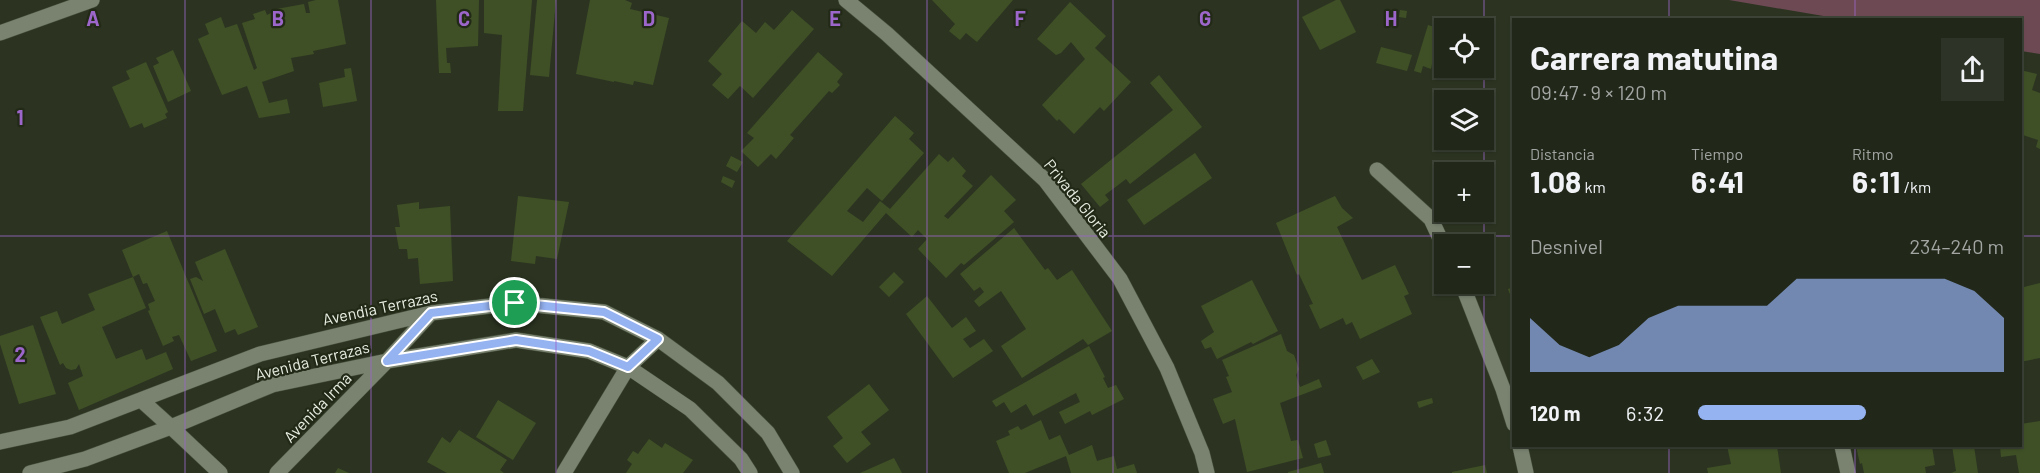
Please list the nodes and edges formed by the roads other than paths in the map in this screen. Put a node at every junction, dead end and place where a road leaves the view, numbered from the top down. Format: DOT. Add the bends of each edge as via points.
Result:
graph roads {
  1 [pos="92,0"];
  2 [pos="846,0"];
  3 [pos="0,33"];
  4 [pos="1377,171"];
  5 [pos="1438,234"];
  6 [pos="1466,294"];
  7 [pos="431,313"];
  8 [pos="658,339"];
  9 [pos="387,361"];
  10 [pos="628,367"];
  11 [pos="141,400"];
  12 [pos="1512,418"];
  13 [pos="171,427"];
  14 [pos="0,442"];
  15 [pos="1520,447"];
  16 [pos="1842,447"];
  17 [pos="30,473"];
  18 [pos="220,473"];
  19 [pos="277,473"];
  20 [pos="564,473"];
  21 [pos="750,473"];
  22 [pos="792,473"];
  23 [pos="1207,473"];
  24 [pos="1526,473"];
  25 [pos="1848,473"];
  1 -- 3 [label="street"];
  2 -- 23 [label="street, Privada Gloria" via="1045,180 1059,198 1120,279 1167,368"];
  4 -- 5 [label="street" via="1431,219"];
  6 -- 12 [label="street"];
  7 -- 8 [label="street, Avendia Terrazas" via="515,303 604,312"];
  7 -- 9 [label="street, Avenida Irma"];
  7 -- 11 [label="street, Avendia Terrazas" via="260,354"];
  8 -- 10 [label="street"];
  8 -- 22 [label="street, Avendia Terrazas" via="718,383 768,433"];
  9 -- 10 [label="street, Avenida Terrazas" via="516,340 589,351"];
  9 -- 13 [label="street, Avenida Terrazas" via="272,385"];
  9 -- 19 [label="street, Avenida Irma"];
  10 -- 20 [label="street"];
  10 -- 21 [label="street, Avenida Terrazas" via="690,409 741,459"];
  11 -- 13 [label="street"];
  11 -- 14 [label="street, Avendia Terrazas" via="70,427"];
  13 -- 17 [label="street, Avenida Terrazas" via="85,459"];
  13 -- 18 [label="street"];
  15 -- 24 [label="street"];
  16 -- 25 [label="street"];
}
